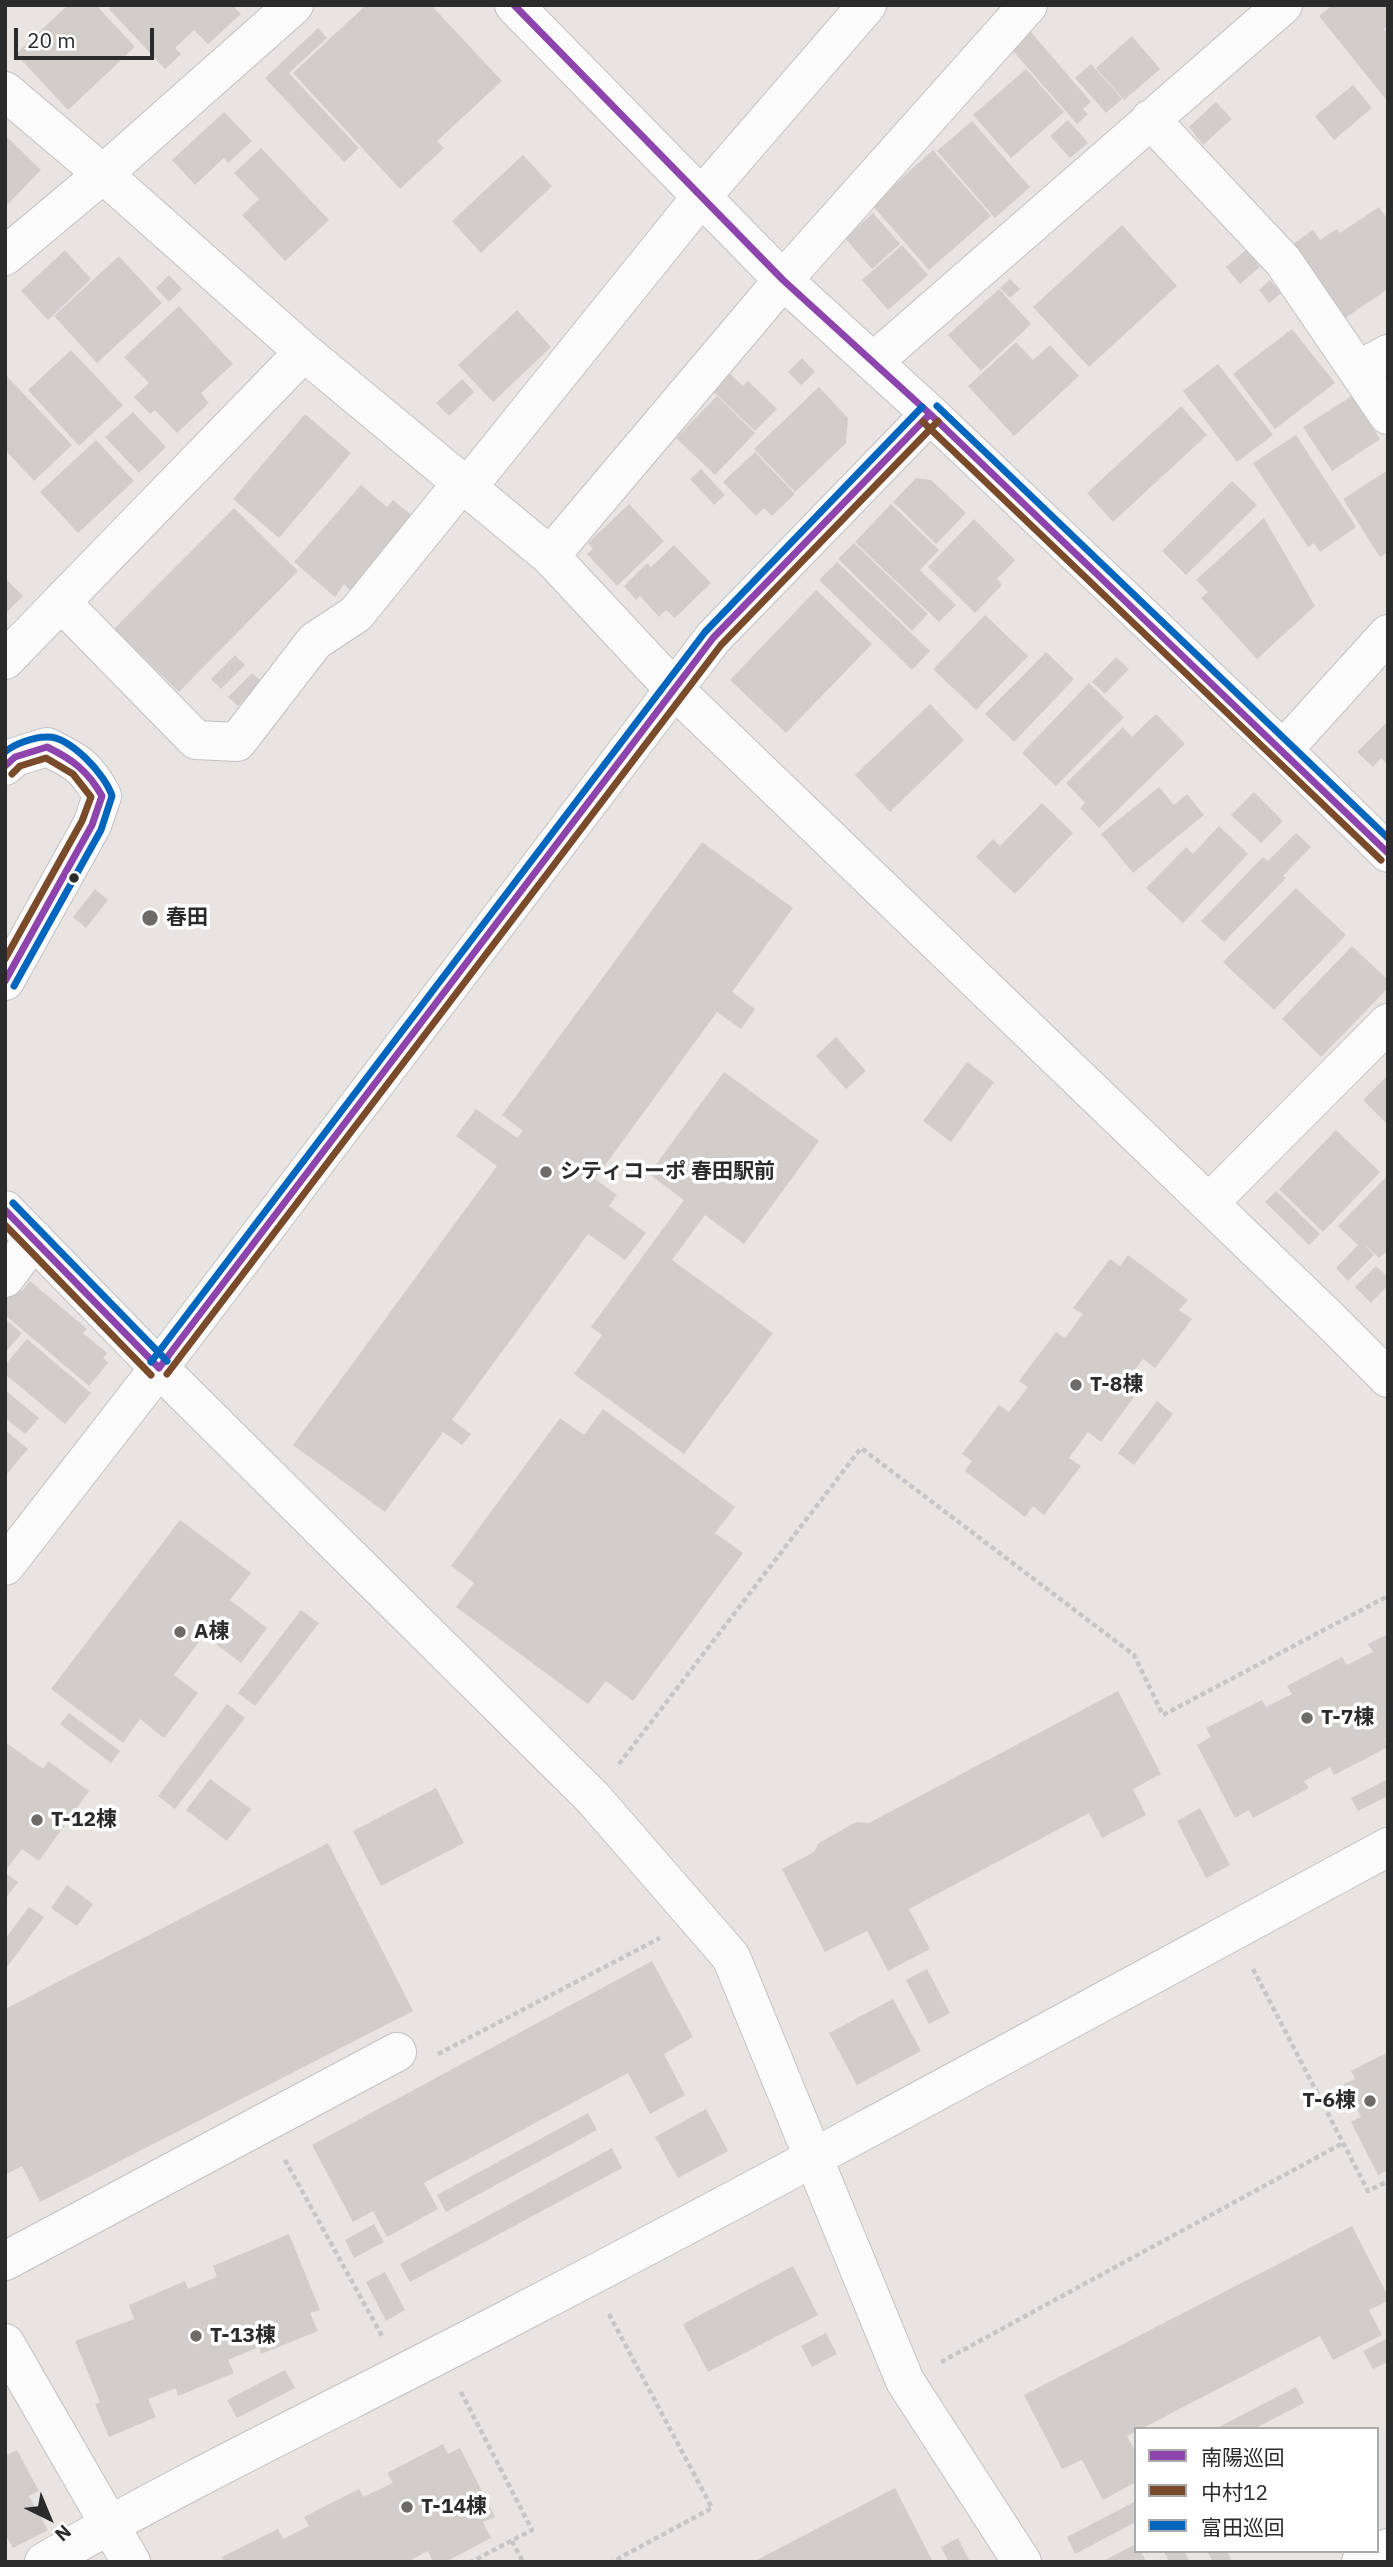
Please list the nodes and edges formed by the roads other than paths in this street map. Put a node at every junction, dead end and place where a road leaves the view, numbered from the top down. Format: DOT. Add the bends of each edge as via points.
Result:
graph roads {
  1 [pos="294,5"];
  2 [pos="514,5"];
  3 [pos="867,5"];
  4 [pos="1028,5"];
  5 [pos="1283,5"];
  6 [pos="5,91"];
  7 [pos="1150,120"];
  8 [pos="103,174"];
  9 [pos="702,196"];
  10 [pos="5,256"];
  11 [pos="783,280"];
  12 [pos="304,352"];
  13 [pos="873,362"];
  14 [pos="1373,362"];
  15 [pos="930,414"];
  16 [pos="1388,415"];
  17 [pos="464,486"];
  18 [pos="550,556"];
  19 [pos="61,602"];
  20 [pos="1388,634"];
  21 [pos="5,660"];
  22 [pos="674,689"];
  23 [pos="1283,750"];
  24 [pos="5,766"];
  25 [pos="1388,853"];
  26 [pos="5,981"];
  27 [pos="1388,1023"];
  28 [pos="1209,1203"];
  29 [pos="5,1210"];
  30 [pos="34,1239"];
  31 [pos="5,1278"];
  32 [pos="159,1368"];
  33 [pos="1388,1378"];
  34 [pos="5,1566"];
  35 [pos="1388,1847"];
  36 [pos="397,2052"];
  37 [pos="815,2157"];
  38 [pos="5,2261"];
  39 [pos="5,2343"];
  40 [pos="109,2524"];
  41 [pos="1378,2553"];
  42 [pos="44,2562"];
  43 [pos="131,2562"];
  44 [pos="1022,2562"];
  45 [pos="1361,2562"];
  1 -- 8 [label="street"];
  2 -- 9 [label="street"];
  3 -- 9 [label="street"];
  4 -- 11 [label="street"];
  5 -- 7 [label="street"];
  6 -- 8 [label="street"];
  7 -- 13 [label="street"];
  7 -- 14 [label="street"];
  8 -- 10 [label="street"];
  8 -- 12 [label="street"];
  9 -- 11 [label="street"];
  9 -- 17 [label="street"];
  11 -- 13 [label="street"];
  11 -- 18 [label="street"];
  12 -- 17 [label="street"];
  12 -- 19 [label="street"];
  13 -- 15 [label="street"];
  14 -- 16 [label="street"];
  15 -- 22 [label="street" via="713,638"];
  15 -- 23 [label="street"];
  17 -- 18 [label="street"];
  17 -- 19 [label="street" via="356,614 315,641 237,742 196,740"];
  18 -- 22 [label="street"];
  19 -- 21 [label="street"];
  20 -- 23 [label="street"];
  22 -- 28 [label="street"];
  22 -- 32 [label="street"];
  23 -- 25 [label="street"];
  24 -- 26 [label="street" via="15,757 47,747 90,774 102,796 92,825"];
  27 -- 28 [label="street"];
  28 -- 33 [label="street"];
  29 -- 30 [label="street"];
  30 -- 31 [label="street"];
  30 -- 32 [label="street"];
  32 -- 34 [label="street"];
  32 -- 37 [label="street" via="593,1798 731,1957"];
  35 -- 37 [label="street"];
  36 -- 38 [label="street"];
  37 -- 40 [label="street"];
  37 -- 44 [label="street" via="905,2381"];
  39 -- 40 [label="street"];
  40 -- 42 [label="street"];
  40 -- 43 [label="street"];
  41 -- 45 [label="street"];
}
